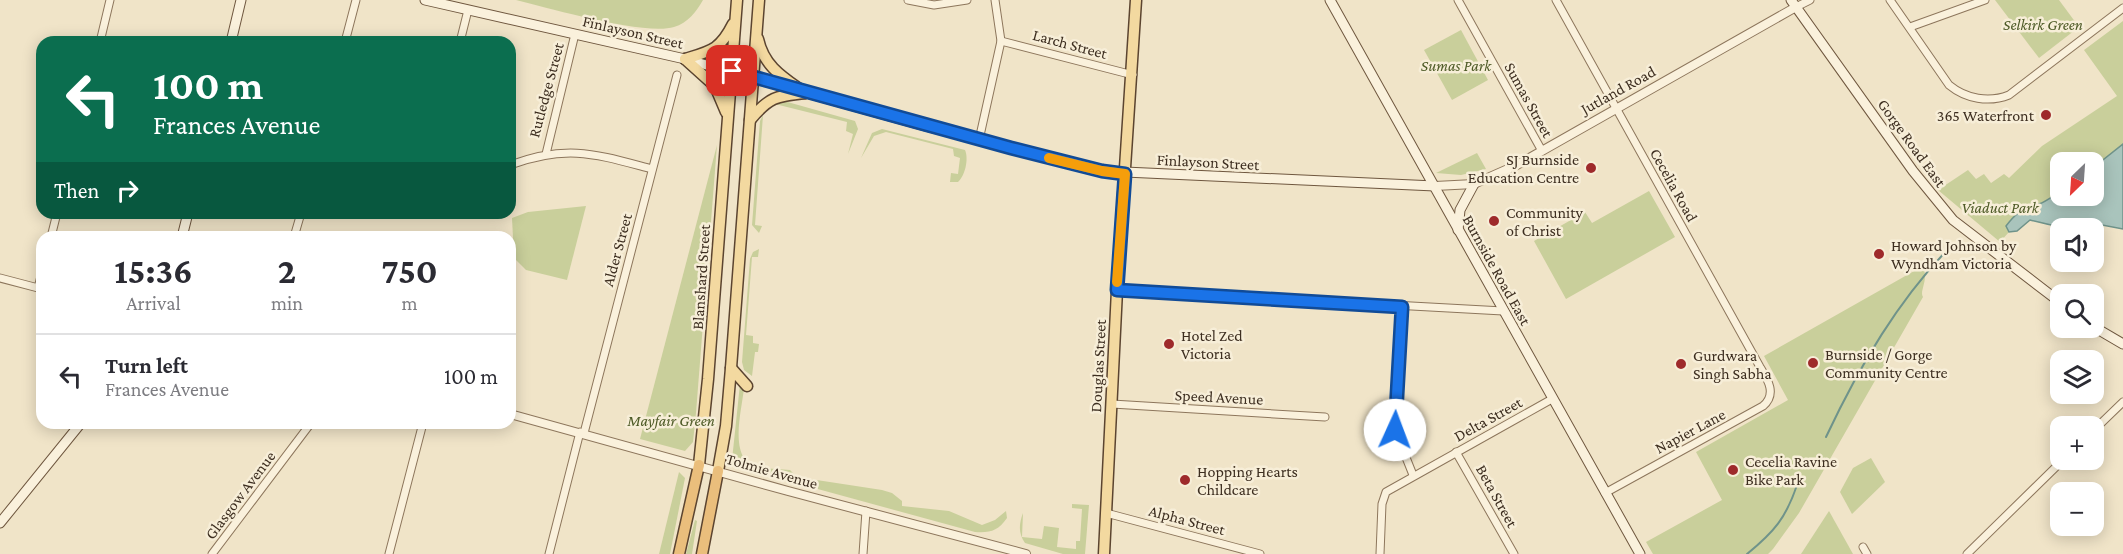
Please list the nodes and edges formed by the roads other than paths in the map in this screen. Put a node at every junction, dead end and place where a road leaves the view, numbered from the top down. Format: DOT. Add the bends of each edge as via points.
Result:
graph roads {
  1 [pos="110,0"];
  2 [pos="241,0"];
  3 [pos="356,0"];
  4 [pos="425,0"];
  5 [pos="737,0"];
  6 [pos="759,0"];
  7 [pos="908,0"];
  8 [pos="967,0"];
  9 [pos="995,0"];
  10 [pos="1136,0"];
  11 [pos="1330,0"];
  12 [pos="1458,0"];
  13 [pos="1556,0"];
  14 [pos="1810,0"];
  15 [pos="1890,0"];
  16 [pos="1984,0"];
  17 [pos="1793,4"];
  18 [pos="2123,8"];
  19 [pos="468,10"];
  20 [pos="736,19"];
  21 [pos="1910,27"];
  22 [pos="756,31"];
  23 [pos="575,34"];
  24 [pos="101,36"];
  25 [pos="232,36"];
  26 [pos="347,36"];
  27 [pos="462,36"];
  28 [pos="1001,41"];
  29 [pos="685,59"];
  30 [pos="732,71"];
  31 [pos="677,75"];
  32 [pos="1133,75"];
  33 [pos="753,77"];
  34 [pos="806,93"];
  35 [pos="1616,108"];
  36 [pos="728,118"];
  37 [pos="749,120"];
  38 [pos="979,140"];
  39 [pos="1542,151"];
  40 [pos="546,154"];
  41 [pos="516,163"];
  42 [pos="652,169"];
  43 [pos="1125,174"];
  44 [pos="1474,184"];
  45 [pos="1435,186"];
  46 [pos="1458,230"];
  47 [pos="0,278"];
  48 [pos="36,288"];
  49 [pos="1117,290"];
  50 [pos="2050,295"];
  51 [pos="1402,307"];
  52 [pos="1503,311"];
  53 [pos="2104,333"];
  54 [pos="2123,344"];
  55 [pos="731,368"];
  56 [pos="1769,382"];
  57 [pos="747,386"];
  58 [pos="1552,399"];
  59 [pos="2123,402"];
  60 [pos="1112,404"];
  61 [pos="516,416"];
  62 [pos="1325,417"];
  63 [pos="2104,420"];
  64 [pos="76,429"];
  65 [pos="306,429"];
  66 [pos="421,429"];
  67 [pos="582,432"];
  68 [pos="1456,452"];
  69 [pos="699,465"];
  70 [pos="2053,470"];
  71 [pos="718,471"];
  72 [pos="1413,475"];
  73 [pos="1605,493"];
  74 [pos="866,511"];
  75 [pos="1106,513"];
  76 [pos="0,523"];
  77 [pos="212,554"];
  78 [pos="389,554"];
  79 [pos="549,554"];
  80 [pos="678,554"];
  81 [pos="702,554"];
  82 [pos="863,554"];
  83 [pos="1026,554"];
  84 [pos="1104,554"];
  85 [pos="1260,554"];
  86 [pos="1380,554"];
  87 [pos="1514,554"];
  88 [pos="1640,554"];
  89 [pos="1966,554"];
  1 -- 24 [label="street"];
  2 -- 25 [label="main road"];
  3 -- 26 [label="street"];
  4 -- 19 [label="main road, Finlayson Street"];
  5 -- 20 [label="main road, Blanshard Street"];
  6 -- 22 [label="main road"];
  7 -- 8 [label="street" via="934,5"];
  9 -- 28 [label="street"];
  10 -- 32 [label="main road, Douglas Street"];
  11 -- 45 [label="main road, Burnside Road East"];
  12 -- 39 [label="street, Sumas Street"];
  13 -- 35 [label="street, Cecelia Road"];
  14 -- 17 [label="street, Jutland Road"];
  15 -- 21 [label="street"];
  16 -- 21 [label="street"];
  17 -- 35 [label="street, Jutland Road"];
  17 -- 50 [label="main road, Gorge Road East" via="1913,171 1965,231"];
  18 -- 21 [label="street" via="1999,99 1973,98 1954,89"];
  19 -- 23 [label="main road, Finlayson Street"];
  19 -- 27 [label="street"];
  20 -- 29 [label="main road" via="726,39 714,51"];
  20 -- 30 [label="main road, Blanshard Street"];
  22 -- 33 [label="main road"];
  22 -- 34 [label="main road" via="767,63"];
  23 -- 29 [label="main road, Finlayson Street"];
  23 -- 40 [label="street, Rutledge Street"];
  28 -- 32 [label="street, Larch Street"];
  28 -- 38 [label="street"];
  29 -- 30 [label="main road, Finlayson Street"];
  29 -- 36 [label="main road" via="716,86"];
  30 -- 33 [label="main road, Finlayson Street"];
  30 -- 36 [label="main road, Blanshard Street"];
  31 -- 42 [label="street, Alder Street"];
  32 -- 43 [label="main road, Douglas Street"];
  33 -- 34 [label="main road, Finlayson Street"];
  33 -- 37 [label="main road"];
  34 -- 37 [label="main road" via="772,99"];
  34 -- 38 [label="main road, Finlayson Street"];
  35 -- 39 [label="street, Jutland Road"];
  35 -- 56 [label="street, Cecelia Road"];
  36 -- 69 [label="main road, Blanshard Street"];
  37 -- 55 [label="main road"];
  38 -- 43 [label="main road, Finlayson Street"];
  39 -- 44 [label="street, Jutland Road"];
  40 -- 41 [label="street"];
  40 -- 42 [label="street" via="586,153"];
  42 -- 67 [label="street, Alder Street"];
  43 -- 45 [label="main road, Finlayson Street"];
  43 -- 49 [label="main road, Douglas Street"];
  44 -- 45 [label="street, Jutland Road"];
  44 -- 46 [label="main road" via="1460,210"];
  45 -- 46 [label="main road, Burnside Road East"];
  46 -- 52 [label="main road, Burnside Road East"];
  47 -- 48 [label="street"];
  49 -- 51 [label="street"];
  49 -- 60 [label="main road, Douglas Street"];
  51 -- 52 [label="street"];
  51 -- 72 [label="street" via="1395,430"];
  52 -- 58 [label="main road, Burnside Road East"];
  53 -- 54 [label="main road"];
  55 -- 57 [label="main road"];
  55 -- 71 [label="main road"];
  56 -- 73 [label="street, Napier Lane" via="1770,398 1763,406"];
  58 -- 68 [label="street, Delta Street"];
  58 -- 73 [label="main road, Burnside Road East"];
  59 -- 63 [label="street"];
  60 -- 62 [label="street, Speed Avenue"];
  60 -- 75 [label="main road, Douglas Street"];
  61 -- 67 [label="street, Tolmie Avenue"];
  64 -- 76 [label="main road"];
  65 -- 77 [label="street, Glasgow Avenue"];
  66 -- 78 [label="street"];
  67 -- 69 [label="street, Tolmie Avenue"];
  67 -- 79 [label="street, Alder Street"];
  68 -- 72 [label="street, Delta Street"];
  68 -- 87 [label="street, Beta Street"];
  69 -- 71 [label="street, Tolmie Avenue"];
  69 -- 80 [label="highway, Blanshard Street"];
  70 -- 89 [label="street"];
  71 -- 74 [label="street, Tolmie Avenue"];
  71 -- 81 [label="highway"];
  72 -- 86 [label="street, Delta Street" via="1386,492"];
  73 -- 88 [label="main road, Burnside Road East"];
  74 -- 82 [label="street"];
  74 -- 83 [label="street, Tolmie Avenue"];
  75 -- 84 [label="main road, Douglas Street"];
  75 -- 85 [label="street, Alpha Street"];
}
